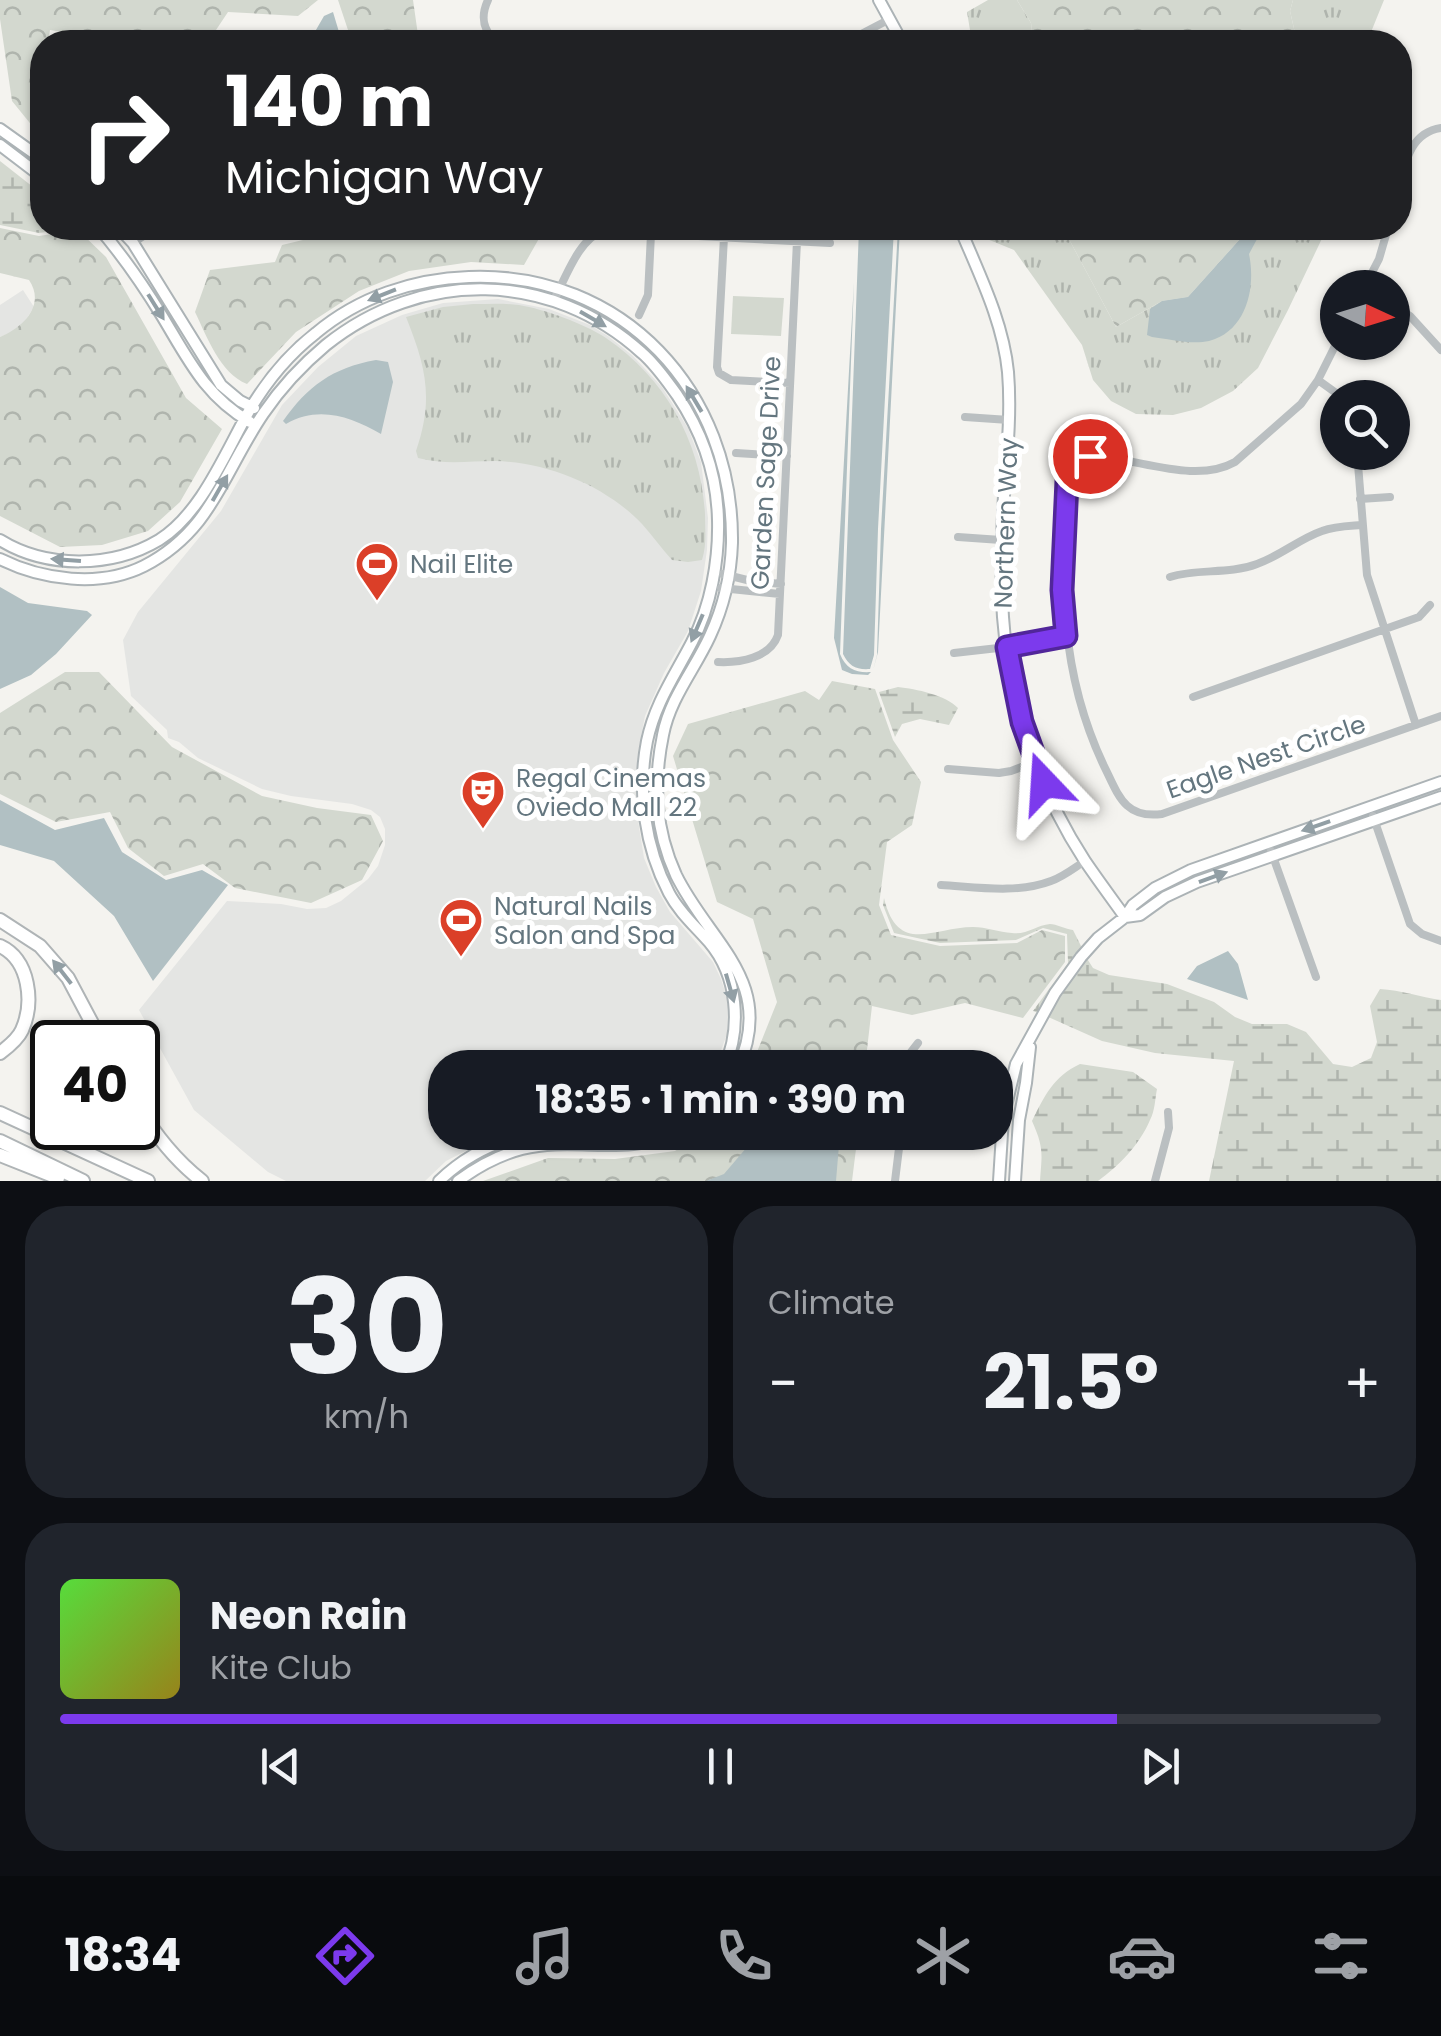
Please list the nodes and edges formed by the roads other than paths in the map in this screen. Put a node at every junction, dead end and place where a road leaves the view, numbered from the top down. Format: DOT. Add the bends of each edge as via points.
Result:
graph roads {
  1 [pos="488,0"];
  2 [pos="879,0"];
  3 [pos="890,19"];
  4 [pos="488,30"];
  5 [pos="869,30"];
  6 [pos="896,30"];
  7 [pos="1441,128"];
  8 [pos="0,129"];
  9 [pos="0,145"];
  10 [pos="1412,146"];
  11 [pos="30,150"];
  12 [pos="30,169"];
  13 [pos="109,240"];
  14 [pos="129,240"];
  15 [pos="137,240"];
  16 [pos="589,240"];
  17 [pos="652,240"];
  18 [pos="724,240"];
  19 [pos="779,240"];
  20 [pos="965,240"];
  21 [pos="1384,240"];
  22 [pos="797,241"];
  23 [pos="132,243"];
  24 [pos="830,243"];
  25 [pos="1373,270"];
  26 [pos="560,288"];
  27 [pos="554,300"];
  28 [pos="639,315"];
  29 [pos="1410,316"];
  30 [pos="1441,350"];
  31 [pos="1328,360"];
  32 [pos="1318,380"];
  33 [pos="790,382"];
  34 [pos="251,407"];
  35 [pos="263,414"];
  36 [pos="965,417"];
  37 [pos="245,419"];
  38 [pos="1009,420"];
  39 [pos="256,425"];
  40 [pos="736,453"];
  41 [pos="787,456"];
  42 [pos="1358,470"];
  43 [pos="1390,497"];
  44 [pos="1360,499"];
  45 [pos="1361,525"];
  46 [pos="958,537"];
  47 [pos="0,540"];
  48 [pos="1001,540"];
  49 [pos="134,553"];
  50 [pos="119,557"];
  51 [pos="0,558"];
  52 [pos="142,567"];
  53 [pos="714,571"];
  54 [pos="124,574"];
  55 [pos="728,575"];
  56 [pos="1170,577"];
  57 [pos="751,581"];
  58 [pos="780,584"];
  59 [pos="711,587"];
  60 [pos="726,588"];
  61 [pos="749,592"];
  62 [pos="780,594"];
  63 [pos="1430,605"];
  64 [pos="1384,629"];
  65 [pos="1066,636"];
  66 [pos="1007,647"];
  67 [pos="954,652"];
  68 [pos="718,662"];
  69 [pos="1194,697"];
  70 [pos="1441,716"];
  71 [pos="1416,725"];
  72 [pos="1036,762"];
  73 [pos="948,769"];
  74 [pos="1441,782"];
  75 [pos="1441,798"];
  76 [pos="1370,807"];
  77 [pos="1375,820"];
  78 [pos="1268,842"];
  79 [pos="1272,855"];
  80 [pos="1085,861"];
  81 [pos="941,885"];
  82 [pos="1125,917"];
  83 [pos="0,920"];
  84 [pos="1441,941"];
  85 [pos="0,946"];
  86 [pos="1316,977"];
  87 [pos="90,1020"];
  88 [pos="1030,1041"];
  89 [pos="918,1043"];
  90 [pos="730,1050"];
  91 [pos="744,1050"];
  92 [pos="913,1050"];
  93 [pos="0,1053"];
  94 [pos="1013,1079"];
  95 [pos="0,1112"];
  96 [pos="1168,1112"];
  97 [pos="1013,1128"];
  98 [pos="1018,1128"];
  99 [pos="160,1140"];
  100 [pos="0,1142"];
  101 [pos="483,1150"];
  102 [pos="520,1150"];
  103 [pos="898,1150"];
  104 [pos="1002,1150"];
  105 [pos="0,1154"];
  106 [pos="65,1181"];
  107 [pos="84,1181"];
  108 [pos="148,1181"];
  109 [pos="202,1181"];
  110 [pos="439,1181"];
  111 [pos="458,1181"];
  112 [pos="895,1181"];
  113 [pos="1000,1181"];
  114 [pos="1015,1181"];
  115 [pos="1156,1181"];
  1 -- 4 [label="street"];
  2 -- 3 [label="street"];
  3 -- 5 [label="street"];
  3 -- 6 [label="street"];
  7 -- 10 [label="street"];
  8 -- 11 [label="street"];
  9 -- 12 [label="street"];
  13 -- 37 [label="street, one-way" via="193,369"];
  14 -- 23 [label="street"];
  15 -- 23 [label="street"];
  16 -- 26 [label="street"];
  17 -- 28 [label="street" via="648,296"];
  18 -- 33 [label="street" via="719,374"];
  19 -- 22 [label="street"];
  20 -- 38 [label="street, Northern Way" via="1002,337"];
  21 -- 25 [label="street"];
  22 -- 24 [label="street"];
  22 -- 33 [label="street, Garden Sage Drive"];
  23 -- 34 [label="street" via="221,385"];
  26 -- 27 [label="street"];
  26 -- 34 [label="street, one-way" via="484,276 384,293 315,333"];
  55 -- 26 [label="street, one-way" via="729,496 723,461 699,404 643,336 598,304"];
  27 -- 35 [label="street" via="469,289 392,307 327,345"];
  27 -- 53 [label="street, one-way" via="584,312 643,353 683,405 712,474 718,515"];
  29 -- 30 [label="street"];
  31 -- 32 [label="street, Eagle Nest Circle"];
  32 -- 65 [label="street, Eagle Nest Circle" via="1301,404 1224,468 1198,472 1099,456 1076,464 1067,481"];
  33 -- 41 [label="street, Garden Sage Drive"];
  34 -- 35 [label="street"];
  34 -- 37 [label="street"];
  35 -- 39 [label="street"];
  36 -- 38 [label="street"];
  37 -- 39 [label="street"];
  37 -- 49 [label="street" via="192,512"];
  38 -- 48 [label="street, Northern Way"];
  52 -- 39 [label="street, one-way" via="194,530"];
  40 -- 41 [label="street"];
  41 -- 58 [label="street, Garden Sage Drive"];
  42 -- 44 [label="street"];
  43 -- 44 [label="street"];
  44 -- 45 [label="street"];
  45 -- 56 [label="street" via="1317,532 1240,569"];
  45 -- 64 [label="street"];
  46 -- 48 [label="street"];
  50 -- 47 [label="street, one-way" via="56,560"];
  48 -- 66 [label="street, Northern Way"];
  49 -- 50 [label="street"];
  49 -- 52 [label="street"];
  50 -- 54 [label="street"];
  51 -- 54 [label="street" via="46,576"];
  52 -- 54 [label="street"];
  53 -- 55 [label="street"];
  53 -- 59 [label="street"];
  55 -- 57 [label="street"];
  55 -- 60 [label="street"];
  57 -- 58 [label="street"];
  57 -- 61 [label="street"];
  58 -- 62 [label="street, Garden Sage Drive"];
  59 -- 60 [label="street"];
  59 -- 90 [label="street, one-way" via="650,727 642,793 651,845 670,894 712,945 730,984 735,1032"];
  60 -- 61 [label="street"];
  60 -- 91 [label="street" via="710,636 666,720 656,792 676,876 744,983"];
  61 -- 62 [label="street"];
  62 -- 68 [label="street, Garden Sage Drive" via="778,634 769,651"];
  63 -- 64 [label="street" via="1419,617"];
  64 -- 69 [label="street"];
  64 -- 71 [label="street"];
  65 -- 66 [label="street"];
  65 -- 71 [label="street, Eagle Nest Circle" via="1099,754 1126,805 1142,815 1162,814"];
  66 -- 67 [label="street"];
  66 -- 72 [label="street, Northern Way"];
  70 -- 71 [label="street, Eagle Nest Circle"];
  72 -- 73 [label="street" via="999,772"];
  72 -- 80 [label="street, Northern Way"];
  74 -- 76 [label="street"];
  75 -- 77 [label="street"];
  76 -- 77 [label="street"];
  76 -- 78 [label="street, one-way"];
  77 -- 79 [label="street"];
  77 -- 84 [label="street" via="1410,924"];
  78 -- 79 [label="street"];
  78 -- 82 [label="street" via="1155,888"];
  82 -- 79 [label="street, one-way"];
  79 -- 86 [label="street"];
  80 -- 81 [label="street" via="1037,886"];
  80 -- 82 [label="street, Northern Way"];
  82 -- 88 [label="street" via="1072,970"];
  87 -- 83 [label="highway, one-way" via="68,978 40,946"];
  85 -- 93 [label="highway" via="22,970 29,990 21,1034"];
  88 -- 94 [label="street"];
  88 -- 98 [label="street"];
  89 -- 92 [label="street"];
  95 -- 108 [label="highway"];
  96 -- 115 [label="street"];
  97 -- 98 [label="street"];
  98 -- 114 [label="street"];
  99 -- 109 [label="highway"];
  100 -- 107 [label="highway"];
  101 -- 110 [label="street"];
  102 -- 111 [label="street"];
  103 -- 112 [label="street"];
  104 -- 113 [label="street"];
  105 -- 106 [label="highway"];
}
